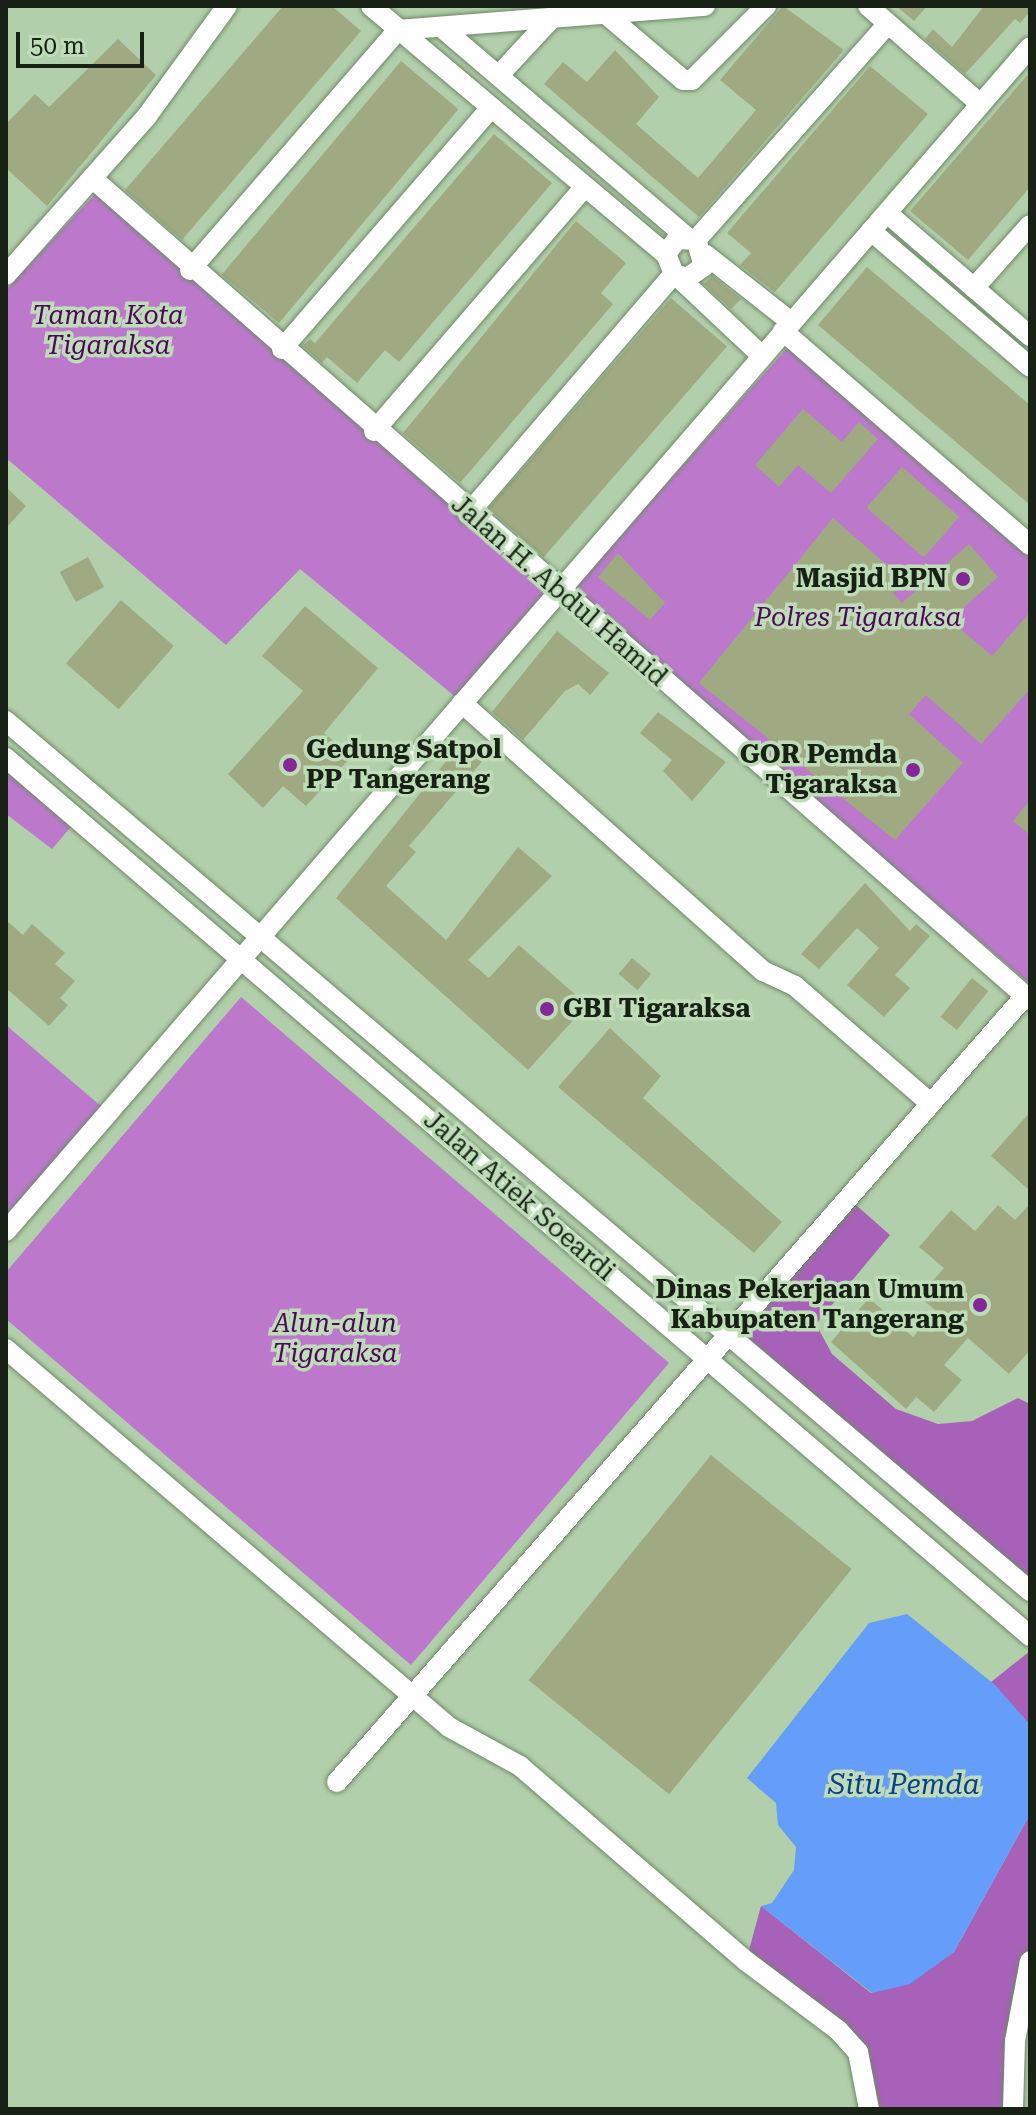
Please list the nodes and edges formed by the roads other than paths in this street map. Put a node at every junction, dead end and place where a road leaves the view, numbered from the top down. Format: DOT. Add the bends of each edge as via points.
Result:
graph roads {
  1 [pos="227,6"];
  2 [pos="371,6"];
  3 [pos="705,6"];
  4 [pos="766,6"];
  5 [pos="868,6"];
  6 [pos="607,15"];
  7 [pos="551,19"];
  8 [pos="888,24"];
  9 [pos="441,27"];
  10 [pos="398,30"];
  11 [pos="1030,47"];
  12 [pos="499,75"];
  13 [pos="979,103"];
  14 [pos="490,109"];
  15 [pos="92,178"];
  16 [pos="583,189"];
  17 [pos="887,213"];
  18 [pos="1030,225"];
  19 [pos="871,231"];
  20 [pos="696,244"];
  21 [pos="666,254"];
  22 [pos="190,270"];
  23 [pos="6,275"];
  24 [pos="676,275"];
  25 [pos="974,288"];
  26 [pos="1011,319"];
  27 [pos="787,326"];
  28 [pos="1030,336"];
  29 [pos="995,337"];
  30 [pos="282,349"];
  31 [pos="761,355"];
  32 [pos="1030,367"];
  33 [pos="374,431"];
  34 [pos="468,514"];
  35 [pos="1030,545"];
  36 [pos="558,591"];
  37 [pos="462,703"];
  38 [pos="6,721"];
  39 [pos="6,758"];
  40 [pos="263,936"];
  41 [pos="244,960"];
  42 [pos="1028,998"];
  43 [pos="929,1102"];
  44 [pos="6,1231"];
  45 [pos="733,1333"];
  46 [pos="6,1349"];
  47 [pos="709,1360"];
  48 [pos="1030,1591"];
  49 [pos="1030,1636"];
  50 [pos="414,1697"];
  51 [pos="337,1782"];
  52 [pos="1030,1961"];
  53 [pos="869,2109"];
  54 [pos="1013,2109"];
  1 -- 15 [label="street"];
  2 -- 10 [label="street"];
  3 -- 6 [label="street"];
  4 -- 6 [label="street" via="692,80 683,80"];
  5 -- 8 [label="street"];
  6 -- 7 [label="street"];
  7 -- 9 [label="street"];
  7 -- 12 [label="street"];
  8 -- 13 [label="street"];
  8 -- 20 [label="street"];
  9 -- 10 [label="street"];
  9 -- 12 [label="street"];
  10 -- 14 [label="street"];
  10 -- 22 [label="street"];
  11 -- 13 [label="street"];
  12 -- 20 [label="street"];
  13 -- 17 [label="street"];
  14 -- 16 [label="street"];
  14 -- 30 [label="street"];
  15 -- 22 [label="street, Jalan H. Abdul Hamid"];
  15 -- 23 [label="street"];
  16 -- 21 [label="street"];
  16 -- 33 [label="street"];
  17 -- 19 [label="street"];
  17 -- 25 [label="street"];
  18 -- 25 [label="street"];
  19 -- 27 [label="street"];
  19 -- 29 [label="street"];
  20 -- 21 [label="street"];
  20 -- 24 [label="street" via="698,274"];
  20 -- 27 [label="street"];
  21 -- 24 [label="street"];
  22 -- 30 [label="street, Jalan H. Abdul Hamid"];
  24 -- 31 [label="street"];
  24 -- 34 [label="street"];
  25 -- 26 [label="street"];
  26 -- 28 [label="street"];
  26 -- 29 [label="street"];
  27 -- 31 [label="street"];
  27 -- 35 [label="street"];
  29 -- 32 [label="street"];
  30 -- 33 [label="street, Jalan H. Abdul Hamid"];
  31 -- 36 [label="street"];
  33 -- 34 [label="street, Jalan H. Abdul Hamid"];
  34 -- 36 [label="street, Jalan H. Abdul Hamid"];
  36 -- 37 [label="street"];
  36 -- 42 [label="street, Jalan H. Abdul Hamid"];
  37 -- 40 [label="street"];
  37 -- 43 [label="street" via="763,971 795,986"];
  38 -- 40 [label="street, Jalan Atiek Soeardi"];
  39 -- 41 [label="street, Jalan Atiek Soeardi"];
  40 -- 41 [label="street"];
  40 -- 45 [label="street, Jalan Atiek Soeardi"];
  41 -- 44 [label="street"];
  41 -- 47 [label="street, Jalan Atiek Soeardi"];
  42 -- 43 [label="street"];
  43 -- 45 [label="street"];
  45 -- 47 [label="street"];
  45 -- 48 [label="street, Jalan Atiek Soeardi"];
  46 -- 50 [label="street"];
  47 -- 49 [label="street, Jalan Atiek Soeardi"];
  47 -- 50 [label="street"];
  50 -- 51 [label="street"];
  50 -- 53 [label="street" via="449,1727 520,1766 746,1961 838,2030 858,2052"];
  52 -- 54 [label="street" via="1015,2041"];
}
